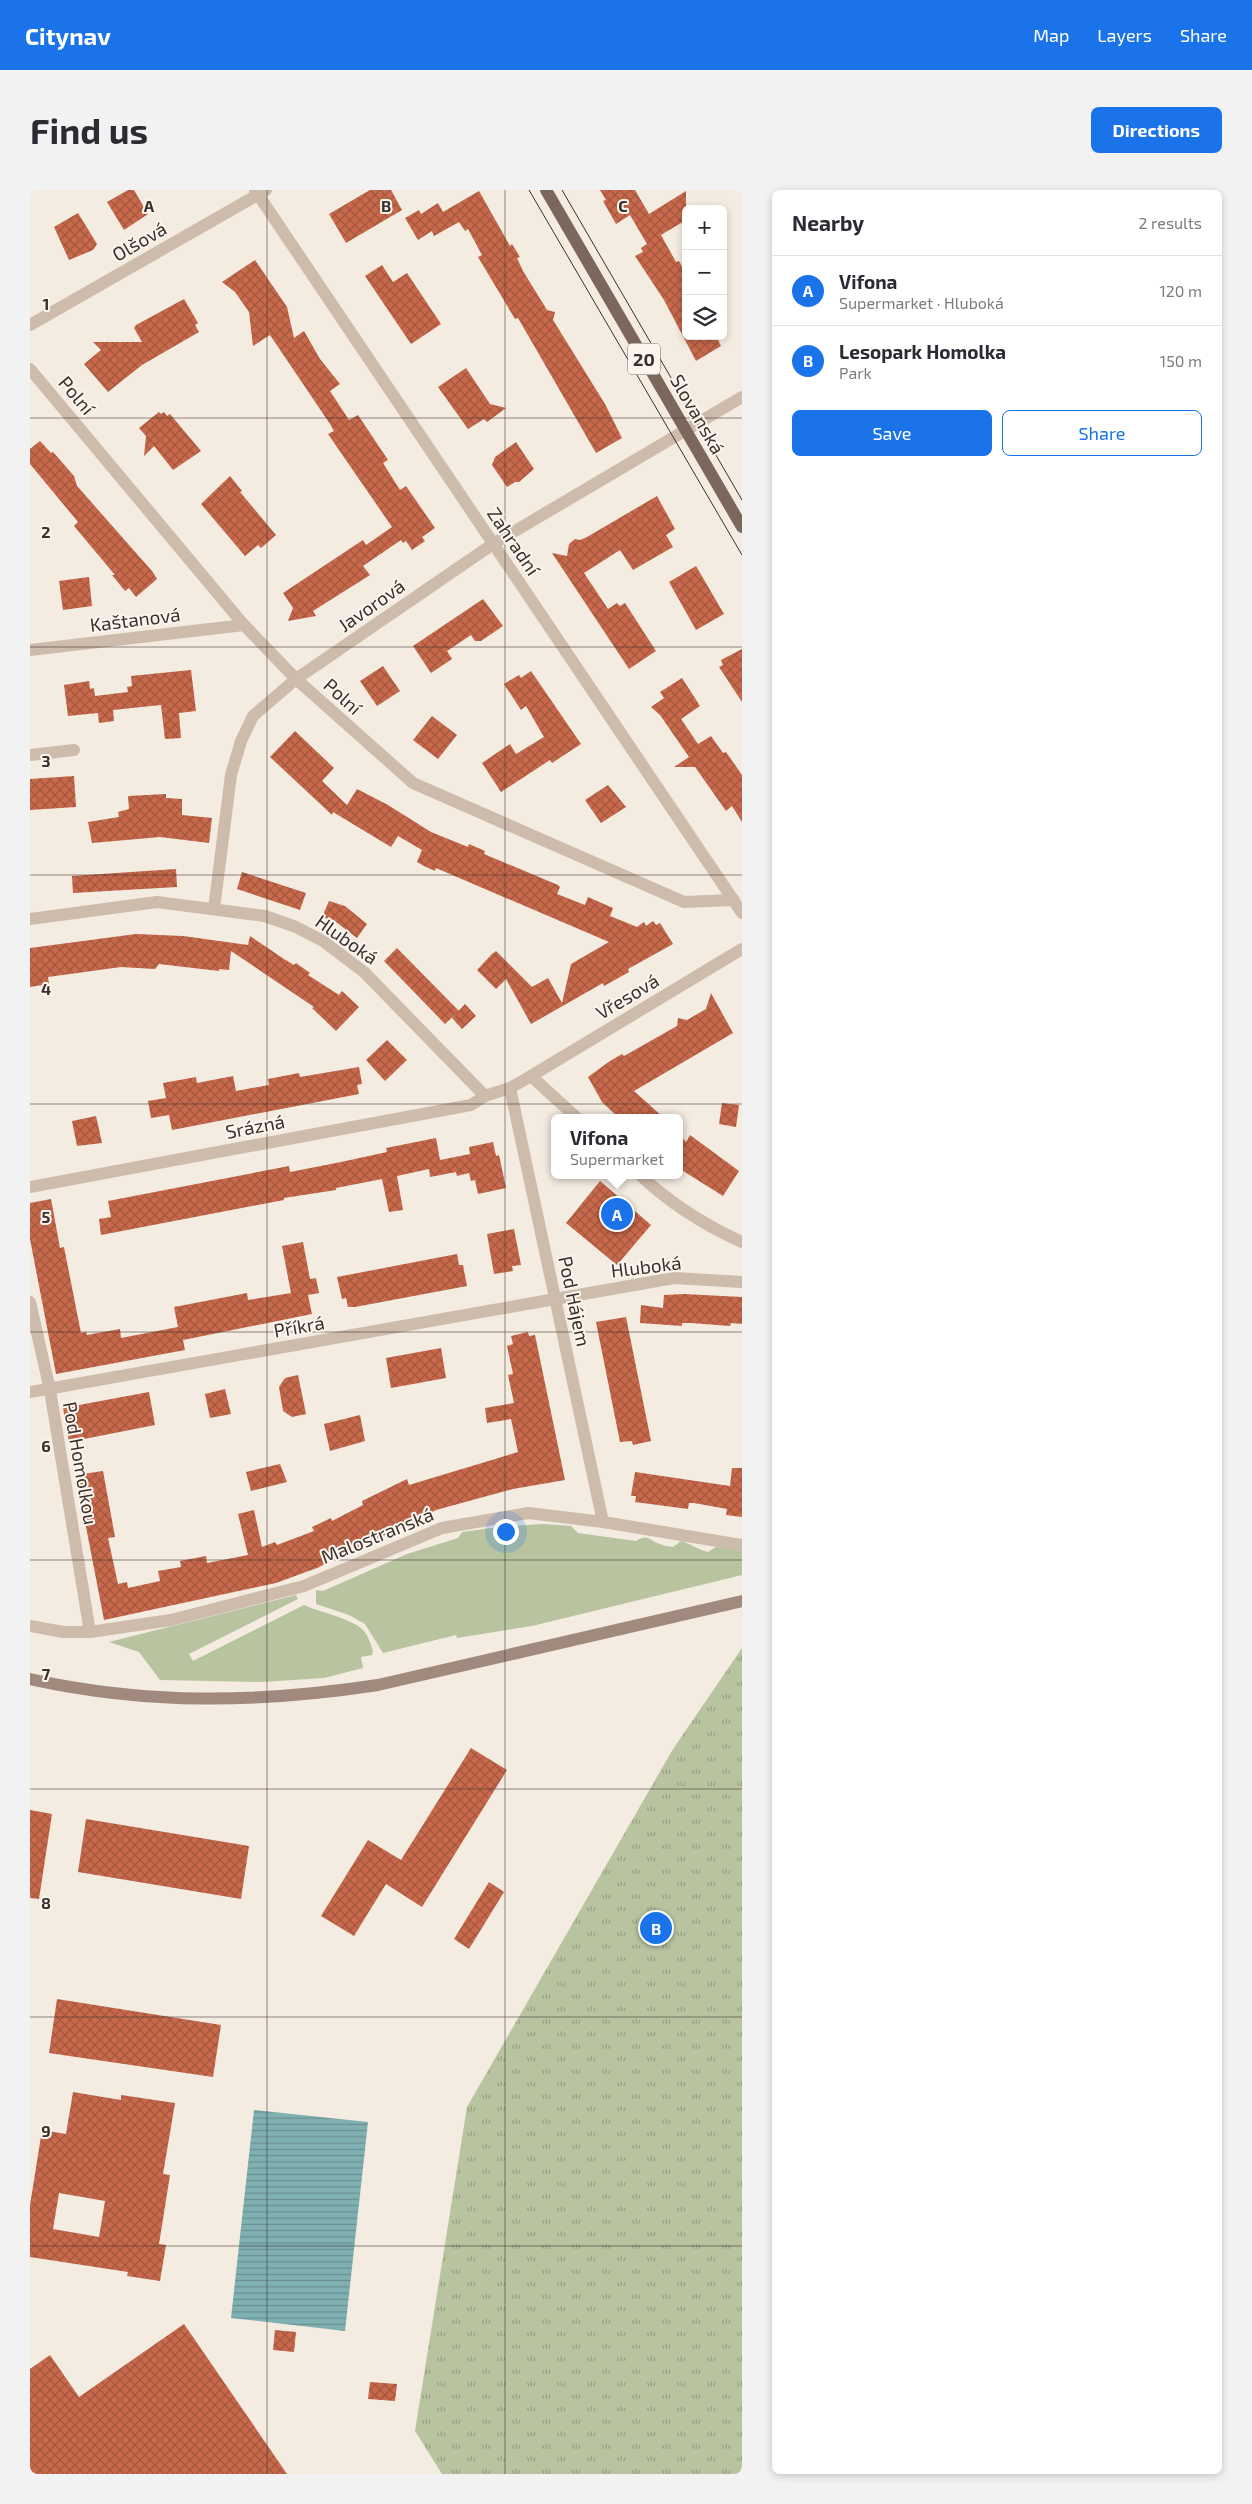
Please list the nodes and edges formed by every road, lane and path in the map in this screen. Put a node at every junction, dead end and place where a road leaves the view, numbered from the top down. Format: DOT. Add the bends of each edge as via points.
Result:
graph roads {
  1 [pos="546,190"];
  2 [pos="260,192"];
  3 [pos="30,325"];
  4 [pos="30,369"];
  5 [pos="742,397"];
  6 [pos="686,431"];
  7 [pos="742,527"];
  8 [pos="493,544"];
  9 [pos="244,625"];
  10 [pos="30,650"];
  11 [pos="296,679"];
  12 [pos="74,750"];
  13 [pos="30,755"];
  14 [pos="734,900"];
  15 [pos="214,909"];
  16 [pos="742,913"];
  17 [pos="30,919"];
  18 [pos="742,949"];
  19 [pos="531,1076"];
  20 [pos="510,1088"];
  21 [pos="485,1096"];
  22 [pos="573,1114"];
  23 [pos="645,1179"];
  24 [pos="30,1187"];
  25 [pos="742,1242"];
  26 [pos="742,1282"];
  27 [pos="555,1298"];
  28 [pos="30,1302"];
  29 [pos="50,1390"];
  30 [pos="30,1392"];
  31 [pos="603,1522"];
  32 [pos="742,1546"];
  33 [pos="742,1601"];
  34 [pos="30,1626"];
  35 [pos="90,1632"];
  36 [pos="30,1679"];
  1 -- 6 [label="main road, Slovanská / 20"];
  2 -- 3 [label="street, Olšová"];
  2 -- 8 [label="street, Zahradní"];
  4 -- 9 [label="street, Polní"];
  5 -- 6 [label="street, Javorová"];
  6 -- 7 [label="main road, Slovanská / 20"];
  6 -- 8 [label="street, Javorová"];
  8 -- 11 [label="street, Javorová"];
  8 -- 14 [label="street, Zahradní"];
  9 -- 10 [label="street, Kaštanová"];
  9 -- 11 [label="street, Polní"];
  11 -- 14 [label="street, Polní" via="413,783 684,902"];
  11 -- 15 [label="street, Javorová" via="253,716 240,741 231,776"];
  12 -- 13 [label="street"];
  14 -- 16 [label="street, Zahradní"];
  15 -- 17 [label="street, Hluboká" via="157,902"];
  15 -- 21 [label="street, Hluboká" via="265,916 296,926 343,955 364,972"];
  18 -- 19 [label="street, Vřesová"];
  19 -- 20 [label="street"];
  19 -- 22 [label="street"];
  20 -- 21 [label="street"];
  20 -- 27 [label="street, Pod Hájem"];
  21 -- 24 [label="street, Srázná" via="471,1105"];
  23 -- 25 [label="street" via="681,1208"];
  26 -- 27 [label="street, Hluboká" via="674,1278"];
  27 -- 29 [label="street, Příkrá"];
  27 -- 31 [label="street, Pod Hájem"];
  28 -- 29 [label="street, Pod Homolkou"];
  29 -- 30 [label="street, Příkrá"];
  29 -- 35 [label="street, Pod Homolkou"];
  31 -- 32 [label="street, Malostranská"];
  31 -- 35 [label="street, Malostranská" via="528,1513 442,1528 304,1586 171,1620"];
  33 -- 36 [label="main road" via="378,1684 320,1694 232,1700 156,1699 78,1690"];
  34 -- 35 [label="street, Malostranská" via="63,1632"];
}
